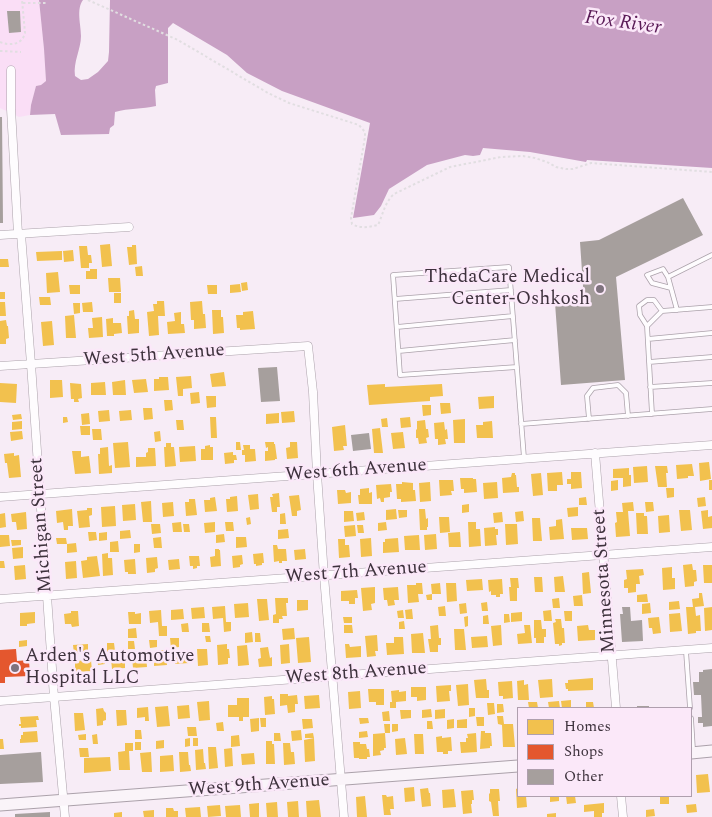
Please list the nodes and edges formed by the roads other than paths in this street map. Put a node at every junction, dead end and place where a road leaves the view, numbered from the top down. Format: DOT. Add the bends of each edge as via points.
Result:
graph roads {
  1 [pos="11,70"];
  2 [pos="129,227"];
  3 [pos="20,234"];
  4 [pos="0,235"];
  5 [pos="712,255"];
  6 [pos="668,277"];
  7 [pos="671,288"];
  8 [pos="511,290"];
  9 [pos="395,300"];
  10 [pos="712,308"];
  11 [pos="677,310"];
  12 [pos="662,311"];
  13 [pos="513,316"];
  14 [pos="647,326"];
  15 [pos="397,327"];
  16 [pos="712,333"];
  17 [pos="648,339"];
  18 [pos="515,340"];
  19 [pos="399,351"];
  20 [pos="712,357"];
  21 [pos="649,362"];
  22 [pos="32,364"];
  23 [pos="0,366"];
  24 [pos="517,367"];
  25 [pos="712,383"];
  26 [pos="650,387"];
  27 [pos="712,409"];
  28 [pos="652,414"];
  29 [pos="628,416"];
  30 [pos="589,419"];
  31 [pos="521,424"];
  32 [pos="712,445"];
  33 [pos="595,453"];
  34 [pos="524,458"];
  35 [pos="317,474"];
  36 [pos="40,494"];
  37 [pos="0,497"];
  38 [pos="712,547"];
  39 [pos="604,556"];
  40 [pos="324,576"];
  41 [pos="48,596"];
  42 [pos="0,599"];
  43 [pos="712,648"];
  44 [pos="686,650"];
  45 [pos="611,655"];
  46 [pos="332,676"];
  47 [pos="54,696"];
  48 [pos="0,701"];
  49 [pos="616,707"];
  50 [pos="690,707"];
  51 [pos="712,751"];
  52 [pos="692,753"];
  53 [pos="517,766"];
  54 [pos="341,780"];
  55 [pos="621,797"];
  56 [pos="64,801"];
  57 [pos="0,806"];
  58 [pos="66,817"];
  59 [pos="344,817"];
  60 [pos="623,817"];
  1 -- 3 [label="street, Michigan Street"];
  2 -- 3 [label="street"];
  3 -- 4 [label="street"];
  3 -- 22 [label="street, Michigan Street"];
  5 -- 6 [label="lane"];
  6 -- 7 [label="lane"];
  6 -- 7 [label="lane" via="663,269 648,275 652,283"];
  7 -- 11 [label="lane"];
  8 -- 9 [label="lane"];
  8 -- 9 [label="lane" via="509,267 393,275"];
  8 -- 13 [label="lane"];
  9 -- 15 [label="lane"];
  10 -- 11 [label="lane"];
  11 -- 12 [label="lane"];
  12 -- 14 [label="lane"];
  12 -- 14 [label="lane" via="654,300 647,300 639,306"];
  13 -- 15 [label="lane"];
  13 -- 18 [label="lane"];
  14 -- 17 [label="lane"];
  15 -- 19 [label="lane"];
  16 -- 17 [label="lane"];
  17 -- 21 [label="lane"];
  18 -- 19 [label="lane"];
  18 -- 24 [label="lane"];
  19 -- 24 [label="lane" via="400,375"];
  20 -- 21 [label="lane"];
  21 -- 26 [label="lane"];
  22 -- 23 [label="street, West 5th Avenue"];
  22 -- 35 [label="street, West 5th Avenue" via="308,346"];
  22 -- 36 [label="street, Michigan Street"];
  24 -- 31 [label="lane"];
  25 -- 26 [label="lane"];
  26 -- 28 [label="lane"];
  27 -- 28 [label="lane"];
  28 -- 29 [label="lane"];
  29 -- 30 [label="lane"];
  29 -- 30 [label="lane" via="626,393 618,385 593,388 587,396"];
  30 -- 31 [label="lane"];
  31 -- 34 [label="lane"];
  32 -- 33 [label="street, West 6th Avenue"];
  33 -- 34 [label="street, West 6th Avenue"];
  33 -- 39 [label="street, Minnesota Street"];
  34 -- 35 [label="street, West 6th Avenue"];
  35 -- 36 [label="street, West 6th Avenue"];
  35 -- 40 [label="street"];
  36 -- 37 [label="street, West 6th Avenue"];
  36 -- 41 [label="street, Michigan Street"];
  38 -- 39 [label="street, West 7th Avenue"];
  39 -- 40 [label="street, West 7th Avenue"];
  39 -- 45 [label="street, Minnesota Street"];
  40 -- 41 [label="street, West 7th Avenue"];
  40 -- 46 [label="street"];
  41 -- 42 [label="street, West 7th Avenue"];
  41 -- 47 [label="street, Michigan Street"];
  43 -- 44 [label="street, West 8th Avenue"];
  44 -- 45 [label="street, West 8th Avenue"];
  44 -- 50 [label="lane"];
  45 -- 46 [label="street, West 8th Avenue"];
  45 -- 49 [label="street, Minnesota Street"];
  46 -- 47 [label="street, West 8th Avenue"];
  46 -- 54 [label="street"];
  47 -- 48 [label="street, West 8th Avenue"];
  47 -- 56 [label="street, Michigan Street"];
  51 -- 52 [label="main road"];
  53 -- 54 [label="main road, West 9th Avenue"];
  54 -- 56 [label="main road, West 9th Avenue"];
  54 -- 59 [label="street"];
  55 -- 60 [label="street"];
  56 -- 57 [label="main road, West 9th Avenue"];
  56 -- 58 [label="street, Michigan Street"];
}
